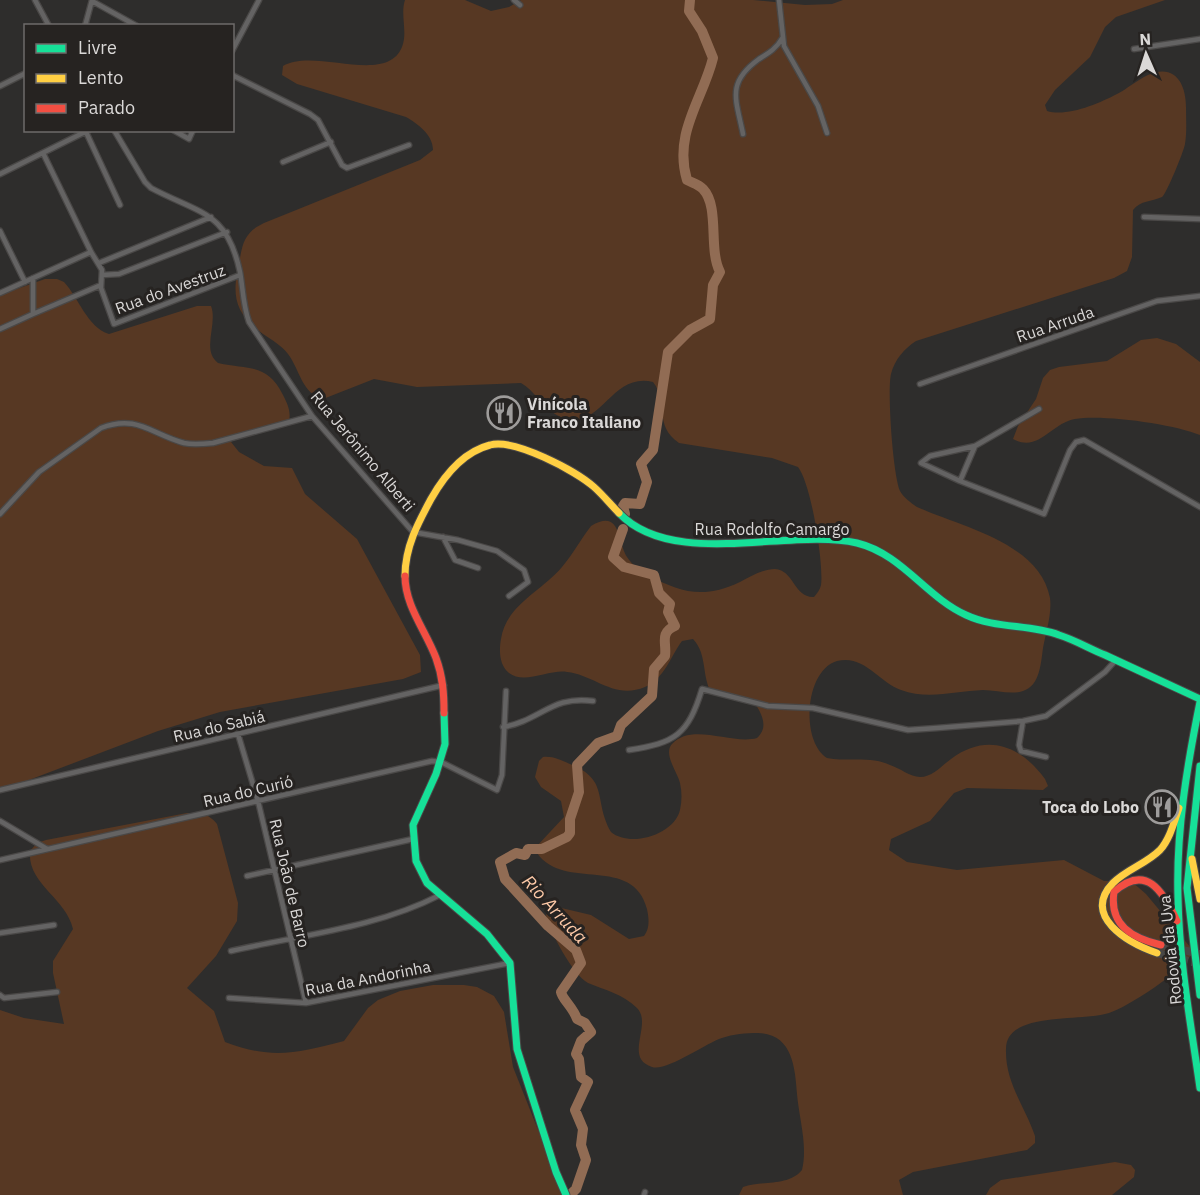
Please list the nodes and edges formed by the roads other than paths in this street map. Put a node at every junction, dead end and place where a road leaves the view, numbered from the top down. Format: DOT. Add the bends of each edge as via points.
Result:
graph roads {
  1 [pos="35,0"];
  2 [pos="259,0"];
  3 [pos="514,0"];
  4 [pos="779,0"];
  5 [pos="92,1"];
  6 [pos="520,5"];
  7 [pos="48,24"];
  8 [pos="86,24"];
  9 [pos="133,24"];
  10 [pos="783,37"];
  11 [pos="1200,39"];
  12 [pos="234,47"];
  13 [pos="1134,49"];
  14 [pos="24,74"];
  15 [pos="234,76"];
  16 [pos="0,86"];
  17 [pos="85,132"];
  18 [pos="87,132"];
  19 [pos="115,132"];
  20 [pos="177,132"];
  21 [pos="192,132"];
  22 [pos="827,133"];
  23 [pos="743,134"];
  24 [pos="331,142"];
  25 [pos="409,145"];
  26 [pos="43,153"];
  27 [pos="284,162"];
  28 [pos="0,174"];
  29 [pos="120,205"];
  30 [pos="211,217"];
  31 [pos="1144,217"];
  32 [pos="1200,219"];
  33 [pos="0,231"];
  34 [pos="227,232"];
  35 [pos="91,252"];
  36 [pos="99,263"];
  37 [pos="102,274"];
  38 [pos="240,275"];
  39 [pos="33,278"];
  40 [pos="25,282"];
  41 [pos="100,285"];
  42 [pos="0,293"];
  43 [pos="1200,296"];
  44 [pos="33,314"];
  45 [pos="0,329"];
  46 [pos="920,384"];
  47 [pos="1039,409"];
  48 [pos="312,416"];
  49 [pos="975,446"];
  50 [pos="960,482"];
  51 [pos="1200,507"];
  52 [pos="0,514"];
  53 [pos="413,532"];
  54 [pos="443,537"];
  55 [pos="478,568"];
  56 [pos="509,596"];
  57 [pos="1115,661"];
  58 [pos="444,685"];
  59 [pos="506,691"];
  60 [pos="1200,700"];
  61 [pos="592,701"];
  62 [pos="1023,721"];
  63 [pos="503,727"];
  64 [pos="238,734"];
  65 [pos="629,750"];
  66 [pos="1046,757"];
  67 [pos="441,762"];
  68 [pos="1200,766"];
  69 [pos="0,790"];
  70 [pos="1183,795"];
  71 [pos="258,801"];
  72 [pos="0,821"];
  73 [pos="413,839"];
  74 [pos="47,849"];
  75 [pos="1190,851"];
  76 [pos="0,860"];
  77 [pos="274,869"];
  78 [pos="247,876"];
  79 [pos="440,895"];
  80 [pos="1200,899"];
  81 [pos="54,925"];
  82 [pos="1179,925"];
  83 [pos="0,933"];
  84 [pos="290,938"];
  85 [pos="1161,945"];
  86 [pos="231,951"];
  87 [pos="1157,953"];
  88 [pos="510,963"];
  89 [pos="57,992"];
  90 [pos="1200,995"];
  91 [pos="2,996"];
  92 [pos="229,998"];
  93 [pos="306,1003"];
  94 [pos="1200,1088"];
  95 [pos="566,1195"];
  1 -- 7 [label="street"];
  2 -- 12 [label="street"];
  3 -- 6 [label="street"];
  4 -- 10 [label="street"];
  5 -- 8 [label="street"];
  5 -- 9 [label="street"];
  10 -- 22 [label="street" via="818,106"];
  10 -- 23 [label="street" via="737,81"];
  11 -- 13 [label="street"];
  14 -- 16 [label="street"];
  15 -- 24 [label="street" via="310,114"];
  17 -- 26 [label="street"];
  18 -- 29 [label="street"];
  19 -- 30 [label="street, Rua Jerônimo Alberti" via="151,188"];
  20 -- 21 [label="street" via="189,139"];
  24 -- 25 [label="street" via="339,161 347,168"];
  24 -- 27 [label="street"];
  26 -- 28 [label="street"];
  26 -- 35 [label="street, Rua do Avestruz"];
  30 -- 34 [label="street, Rua Jerônimo Alberti"];
  30 -- 36 [label="street"];
  31 -- 32 [label="street"];
  33 -- 40 [label="street"];
  34 -- 37 [label="street" via="119,274"];
  34 -- 38 [label="street, Rua Jerônimo Alberti"];
  35 -- 36 [label="street, Rua do Avestruz"];
  35 -- 39 [label="street"];
  36 -- 37 [label="street, Rua do Avestruz"];
  37 -- 41 [label="street, Rua do Avestruz"];
  38 -- 41 [label="street, Rua do Avestruz" via="114,324"];
  38 -- 48 [label="street, Rua Jerônimo Alberti" via="249,322"];
  39 -- 40 [label="street"];
  39 -- 44 [label="street"];
  40 -- 42 [label="street"];
  41 -- 44 [label="street"];
  43 -- 46 [label="street, Rua Arruda" via="1157,302"];
  44 -- 45 [label="street"];
  47 -- 49 [label="street"];
  48 -- 52 [label="street" via="197,444 184,443 137,423 112,424 39,472"];
  48 -- 53 [label="street, Rua Jerônimo Alberti"];
  49 -- 50 [label="street"];
  49 -- 50 [label="street" via="930,456 921,464"];
  50 -- 51 [label="street" via="1044,514 1070,450 1084,440"];
  53 -- 54 [label="street"];
  53 -- 57 [label="street, Rua Rodolfo Camargo" via="449,472 478,450 505,444 579,475 620,516 643,531 697,544 824,540 857,543 882,553 944,604 967,616 993,625 1058,634"];
  53 -- 58 [label="street, Rua Jerônimo Alberti" via="405,569 405,592 436,658"];
  54 -- 55 [label="street" via="455,560"];
  54 -- 56 [label="street" via="497,551 524,570 528,582"];
  57 -- 60 [label="street, Rua Rodolfo Camargo"];
  57 -- 62 [label="street" via="1046,716"];
  58 -- 64 [label="street, Rua do Sabiá"];
  58 -- 67 [label="street, Rua Jerônimo Alberti" via="445,744"];
  59 -- 63 [label="street"];
  60 -- 70 [label="street, Rodovia da Uva"];
  61 -- 63 [label="street" via="565,700 530,720"];
  62 -- 65 [label="street" via="909,730 813,708 768,706 702,689 683,732 668,741"];
  62 -- 66 [label="street" via="1021,751"];
  63 -- 67 [label="street" via="502,775 496,790"];
  64 -- 69 [label="street, Rua do Sabiá"];
  64 -- 71 [label="street, Rua João de Barro"];
  67 -- 71 [label="street, Rua do Curió"];
  67 -- 73 [label="street, Rua Jerônimo Alberti" via="416,817"];
  68 -- 75 [label="street, Rodovia da Uva"];
  70 -- 82 [label="street, Rodovia da Uva"];
  70 -- 87 [label="street" via="1161,849 1112,884 1103,902 1104,914 1117,934"];
  71 -- 74 [label="street, Rua do Curió"];
  71 -- 77 [label="street, Rua João de Barro"];
  72 -- 74 [label="street"];
  73 -- 77 [label="street"];
  73 -- 79 [label="street, Rua Jerônimo Alberti" via="421,873"];
  74 -- 76 [label="street, Rua do Curió"];
  75 -- 80 [label="street"];
  75 -- 90 [label="street, Rodovia da Uva" via="1187,888"];
  77 -- 78 [label="street"];
  77 -- 84 [label="street, Rua João de Barro"];
  79 -- 84 [label="street" via="377,920"];
  79 -- 88 [label="street, Rua Jerônimo Alberti" via="487,934"];
  81 -- 83 [label="street"];
  82 -- 85 [label="street" via="1166,898 1153,884 1128,880 1113,892 1112,913 1124,930"];
  82 -- 94 [label="street, Rodovia da Uva"];
  84 -- 86 [label="street"];
  84 -- 93 [label="street, Rua João de Barro"];
  88 -- 93 [label="street, Rua da Andorinha"];
  88 -- 95 [label="street" via="517,1049"];
  89 -- 91 [label="street"];
  92 -- 93 [label="street, Rua da Andorinha"];
}
